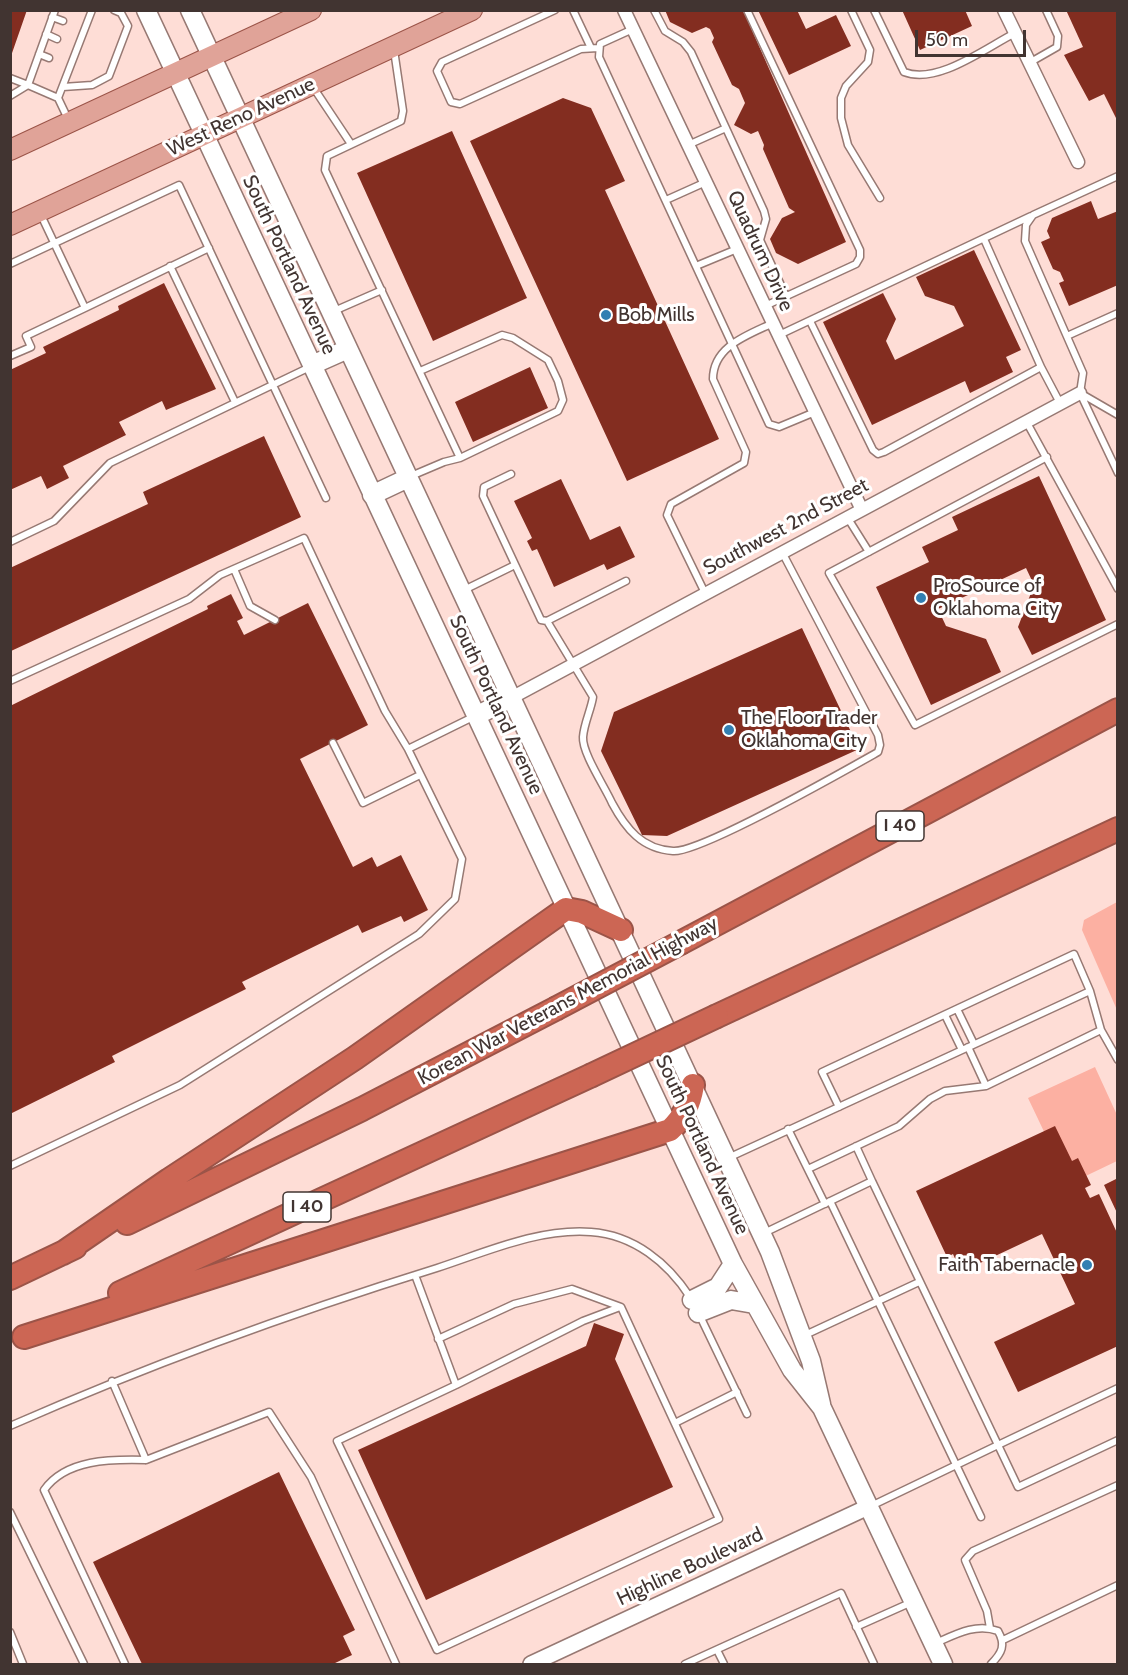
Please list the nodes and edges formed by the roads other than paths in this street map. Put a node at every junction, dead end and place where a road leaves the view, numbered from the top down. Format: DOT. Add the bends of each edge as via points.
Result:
graph roads {
  1 [pos="92,10"];
  2 [pos="114,10"];
  3 [pos="146,10"];
  4 [pos="190,10"];
  5 [pos="311,10"];
  6 [pos="472,10"];
  7 [pos="555,10"];
  8 [pos="573,10"];
  9 [pos="624,10"];
  10 [pos="654,10"];
  11 [pos="747,10"];
  12 [pos="851,10"];
  13 [pos="874,10"];
  14 [pos="1004,10"];
  15 [pos="1046,10"];
  16 [pos="53,14"];
  17 [pos="63,21"];
  18 [pos="633,29"];
  19 [pos="1014,33"];
  20 [pos="46,34"];
  21 [pos="57,39"];
  22 [pos="393,47"];
  23 [pos="595,48"];
  24 [pos="39,54"];
  25 [pos="213,56"];
  26 [pos="49,58"];
  27 [pos="1029,63"];
  28 [pos="10,73"];
  29 [pos="174,74"];
  30 [pos="13,79"];
  31 [pos="28,85"];
  32 [pos="311,85"];
  33 [pos="63,87"];
  34 [pos="10,96"];
  35 [pos="58,98"];
  36 [pos="241,118"];
  37 [pos="69,123"];
  38 [pos="726,128"];
  39 [pos="202,136"];
  40 [pos="351,144"];
  41 [pos="688,145"];
  42 [pos="10,150"];
  43 [pos="1078,162"];
  44 [pos="1118,176"];
  45 [pos="706,182"];
  46 [pos="880,198"];
  47 [pos="666,200"];
  48 [pos="40,212"];
  49 [pos="1033,215"];
  50 [pos="10,225"];
  51 [pos="984,239"];
  52 [pos="55,243"];
  53 [pos="208,248"];
  54 [pos="738,249"];
  55 [pos="10,264"];
  56 [pos="170,266"];
  57 [pos="696,266"];
  58 [pos="382,290"];
  59 [pos="786,296"];
  60 [pos="765,306"];
  61 [pos="85,308"];
  62 [pos="331,313"];
  63 [pos="1118,313"];
  64 [pos="810,321"];
  65 [pos="773,323"];
  66 [pos="779,335"];
  67 [pos="1067,336"];
  68 [pos="731,342"];
  69 [pos="348,349"];
  70 [pos="10,356"];
  71 [pos="312,365"];
  72 [pos="1041,367"];
  73 [pos="420,371"];
  74 [pos="273,384"];
  75 [pos="1080,393"];
  76 [pos="235,402"];
  77 [pos="1060,403"];
  78 [pos="815,412"];
  79 [pos="1118,415"];
  80 [pos="1026,420"];
  81 [pos="1047,457"];
  82 [pos="460,458"];
  83 [pos="1118,473"];
  84 [pos="512,474"];
  85 [pos="408,478"];
  86 [pos="372,495"];
  87 [pos="326,498"];
  88 [pos="861,508"];
  89 [pos="847,516"];
  90 [pos="10,542"];
  91 [pos="781,551"];
  92 [pos="869,552"];
  93 [pos="515,565"];
  94 [pos="234,569"];
  95 [pos="626,581"];
  96 [pos="1118,590"];
  97 [pos="461,591"];
  98 [pos="705,593"];
  99 [pos="275,620"];
  100 [pos="548,621"];
  101 [pos="1118,624"];
  102 [pos="575,664"];
  103 [pos="10,681"];
  104 [pos="512,698"];
  105 [pos="1118,710"];
  106 [pos="476,716"];
  107 [pos="333,742"];
  108 [pos="408,749"];
  109 [pos="420,775"];
  110 [pos="1118,829"];
  111 [pos="566,909"];
  112 [pos="621,930"];
  113 [pos="1089,991"];
  114 [pos="957,1009"];
  115 [pos="945,1015"];
  116 [pos="1101,1030"];
  117 [pos="968,1047"];
  118 [pos="1118,1060"];
  119 [pos="693,1085"];
  120 [pos="986,1086"];
  121 [pos="839,1107"];
  122 [pos="788,1129"];
  123 [pos="670,1130"];
  124 [pos="856,1146"];
  125 [pos="727,1158"];
  126 [pos="10,1166"];
  127 [pos="807,1169"];
  128 [pos="872,1181"];
  129 [pos="827,1203"];
  130 [pos="762,1234"];
  131 [pos="63,1253"];
  132 [pos="733,1264"];
  133 [pos="415,1275"];
  134 [pos="10,1278"];
  135 [pos="919,1282"];
  136 [pos="878,1301"];
  137 [pos="754,1304"];
  138 [pos="695,1306"];
  139 [pos="621,1307"];
  140 [pos="803,1336"];
  141 [pos="438,1338"];
  142 [pos="17,1340"];
  143 [pos="112,1381"];
  144 [pos="456,1385"];
  145 [pos="1118,1388"];
  146 [pos="737,1392"];
  147 [pos="822,1408"];
  148 [pos="747,1414"];
  149 [pos="675,1423"];
  150 [pos="10,1426"];
  151 [pos="1118,1440"];
  152 [pos="998,1445"];
  153 [pos="146,1460"];
  154 [pos="956,1465"];
  155 [pos="1118,1485"];
  156 [pos="868,1507"];
  157 [pos="10,1512"];
  158 [pos="981,1517"];
  159 [pos="1118,1585"];
  160 [pos="913,1601"];
  161 [pos="856,1627"];
  162 [pos="990,1628"];
  163 [pos="10,1632"];
  164 [pos="1003,1640"];
  165 [pos="933,1644"];
  166 [pos="717,1650"];
  167 [pos="23,1665"];
  168 [pos="84,1665"];
  169 [pos="125,1665"];
  170 [pos="396,1665"];
  171 [pos="531,1665"];
  172 [pos="685,1665"];
  173 [pos="724,1665"];
  174 [pos="874,1665"];
  175 [pos="943,1665"];
  176 [pos="991,1665"];
  1 -- 33 [label="lane" via="68,65"];
  2 -- 33 [label="lane" via="121,13 128,26 109,76 92,86"];
  3 -- 29 [label="main road, South Portland Avenue"];
  4 -- 25 [label="main road, South Portland Avenue"];
  5 -- 25 [label="main road"];
  6 -- 22 [label="main road, West Reno Avenue"];
  7 -- 23 [label="lane" via="442,62 436,71 451,102 460,104 581,49"];
  8 -- 23 [label="lane"];
  9 -- 18 [label="street, Quadrum Drive"];
  10 -- 38 [label="lane" via="665,31 687,46"];
  11 -- 59 [label="lane" via="860,250 856,264"];
  12 -- 46 [label="lane" via="870,50 868,62 846,86 841,98 841,118 848,144"];
  13 -- 19 [label="lane" via="903,72 916,77 935,75"];
  14 -- 19 [label="street"];
  15 -- 27 [label="lane" via="1058,36 1057,47"];
  16 -- 17 [label="lane"];
  16 -- 20 [label="lane"];
  18 -- 23 [label="lane"];
  18 -- 41 [label="street, Quadrum Drive"];
  19 -- 27 [label="street"];
  20 -- 21 [label="lane"];
  20 -- 24 [label="lane"];
  22 -- 32 [label="main road, West Reno Avenue"];
  22 -- 40 [label="lane" via="403,111 401,121"];
  23 -- 47 [label="lane"];
  24 -- 26 [label="lane"];
  24 -- 31 [label="lane"];
  25 -- 29 [label="main road"];
  25 -- 36 [label="main road, South Portland Avenue"];
  27 -- 43 [label="street"];
  28 -- 30 [label="lane"];
  29 -- 37 [label="main road"];
  29 -- 39 [label="main road, South Portland Avenue"];
  30 -- 31 [label="lane"];
  31 -- 34 [label="lane"];
  31 -- 35 [label="lane"];
  32 -- 36 [label="main road, West Reno Avenue"];
  32 -- 40 [label="lane"];
  33 -- 35 [label="lane"];
  35 -- 37 [label="lane"];
  36 -- 39 [label="main road, West Reno Avenue"];
  36 -- 62 [label="main road, South Portland Avenue"];
  37 -- 42 [label="main road"];
  38 -- 41 [label="lane"];
  38 -- 59 [label="lane" via="764,211 766,219 760,240"];
  39 -- 48 [label="main road, West Reno Avenue"];
  39 -- 71 [label="main road, South Portland Avenue"];
  40 -- 58 [label="lane" via="327,156 325,170"];
  41 -- 45 [label="street, Quadrum Drive"];
  44 -- 49 [label="lane"];
  45 -- 47 [label="lane"];
  45 -- 54 [label="street, Quadrum Drive"];
  47 -- 57 [label="lane"];
  48 -- 50 [label="main road, West Reno Avenue"];
  48 -- 52 [label="lane"];
  49 -- 51 [label="lane"];
  49 -- 67 [label="lane" via="1026,225 1025,241"];
  51 -- 64 [label="lane"];
  51 -- 72 [label="lane"];
  52 -- 53 [label="lane" via="179,185"];
  52 -- 55 [label="lane"];
  52 -- 61 [label="lane"];
  53 -- 56 [label="lane"];
  53 -- 74 [label="lane"];
  54 -- 57 [label="lane"];
  54 -- 60 [label="street, Quadrum Drive"];
  56 -- 61 [label="lane"];
  56 -- 76 [label="lane"];
  57 -- 68 [label="lane"];
  58 -- 62 [label="lane"];
  58 -- 73 [label="lane"];
  59 -- 60 [label="lane"];
  60 -- 65 [label="street, Quadrum Drive"];
  61 -- 70 [label="lane" via="26,336 31,346"];
  62 -- 69 [label="main road, South Portland Avenue"];
  63 -- 67 [label="lane"];
  64 -- 66 [label="lane"];
  64 -- 72 [label="lane" via="878,454"];
  65 -- 66 [label="street, Quadrum Drive"];
  65 -- 68 [label="lane"];
  66 -- 78 [label="street, Quadrum Drive"];
  67 -- 75 [label="lane" via="1083,373"];
  68 -- 78 [label="lane" via="770,424 779,427"];
  68 -- 98 [label="lane" via="713,371 713,379 746,452 744,463 667,508"];
  69 -- 71 [label="main road"];
  69 -- 85 [label="main road, South Portland Avenue"];
  71 -- 74 [label="lane"];
  71 -- 86 [label="main road, South Portland Avenue"];
  72 -- 77 [label="lane"];
  73 -- 82 [label="lane"];
  73 -- 82 [label="lane" via="502,335 548,360 558,381 563,400 558,411"];
  74 -- 76 [label="lane"];
  74 -- 87 [label="lane"];
  75 -- 77 [label="street, Southwest 2nd Street"];
  75 -- 79 [label="lane"];
  75 -- 83 [label="lane"];
  76 -- 90 [label="lane" via="110,463 54,521"];
  77 -- 80 [label="street, Southwest 2nd Street"];
  78 -- 88 [label="street, Quadrum Drive"];
  80 -- 81 [label="lane"];
  80 -- 88 [label="street, Southwest 2nd Street"];
  81 -- 92 [label="lane"];
  81 -- 96 [label="lane"];
  82 -- 85 [label="lane"];
  84 -- 93 [label="lane" via="484,487 483,496"];
  85 -- 86 [label="main road"];
  85 -- 97 [label="main road, South Portland Avenue"];
  86 -- 106 [label="main road, South Portland Avenue"];
  88 -- 89 [label="street, Southwest 2nd Street"];
  89 -- 91 [label="street, Southwest 2nd Street"];
  89 -- 92 [label="lane"];
  91 -- 98 [label="street, Southwest 2nd Street"];
  91 -- 102 [label="lane" via="878,735 878,752 709,839 675,851 656,848 628,831 586,749 583,733 593,697"];
  92 -- 101 [label="lane" via="829,573 915,725"];
  93 -- 97 [label="lane"];
  93 -- 100 [label="lane" via="541,620"];
  94 -- 99 [label="lane" via="250,606"];
  94 -- 103 [label="lane" via="189,599"];
  94 -- 108 [label="lane" via="304,538 385,711"];
  95 -- 100 [label="lane"];
  97 -- 104 [label="main road, South Portland Avenue"];
  98 -- 102 [label="street, Southwest 2nd Street"];
  100 -- 102 [label="lane"];
  102 -- 104 [label="street, Southwest 2nd Street"];
  104 -- 106 [label="main road"];
  104 -- 112 [label="main road, South Portland Avenue"];
  105 -- 131 [label="highway, Korean War Veterans Memorial Highway / I 40, bridge" via="362,1109"];
  106 -- 108 [label="lane"];
  106 -- 111 [label="main road, South Portland Avenue"];
  107 -- 109 [label="lane" via="363,803"];
  108 -- 109 [label="lane"];
  109 -- 126 [label="lane" via="462,859 455,898 419,934 180,1085"];
  110 -- 142 [label="highway, I 40, bridge"];
  111 -- 112 [label="highway"];
  111 -- 123 [label="main road, South Portland Avenue"];
  111 -- 131 [label="highway" via="346,1064"];
  112 -- 119 [label="main road, South Portland Avenue"];
  113 -- 114 [label="lane" via="1074,954"];
  113 -- 116 [label="lane"];
  113 -- 117 [label="lane"];
  114 -- 115 [label="lane"];
  114 -- 117 [label="lane"];
  115 -- 117 [label="lane"];
  115 -- 121 [label="lane" via="822,1072"];
  116 -- 118 [label="lane"];
  116 -- 120 [label="lane"];
  117 -- 120 [label="lane"];
  117 -- 121 [label="lane"];
  119 -- 123 [label="highway" via="690,1102"];
  119 -- 125 [label="main road, South Portland Avenue"];
  120 -- 124 [label="lane" via="945,1091 899,1126"];
  121 -- 122 [label="lane"];
  122 -- 125 [label="lane"];
  122 -- 127 [label="lane"];
  123 -- 132 [label="main road, South Portland Avenue"];
  123 -- 142 [label="highway"];
  124 -- 127 [label="lane"];
  124 -- 128 [label="lane"];
  125 -- 130 [label="main road, South Portland Avenue"];
  127 -- 129 [label="lane"];
  128 -- 129 [label="lane"];
  128 -- 135 [label="lane"];
  129 -- 130 [label="lane"];
  129 -- 136 [label="lane"];
  130 -- 140 [label="main road, South Portland Avenue"];
  131 -- 134 [label="highway, Korean War Veterans Memorial Highway / I 40"];
  132 -- 137 [label="main road, South Portland Avenue"];
  132 -- 138 [label="main road" via="717,1287"];
  133 -- 138 [label="lane" via="550,1233 593,1232 639,1247 662,1262"];
  133 -- 141 [label="lane"];
  133 -- 143 [label="lane"];
  135 -- 136 [label="lane"];
  135 -- 152 [label="lane"];
  136 -- 140 [label="lane"];
  136 -- 154 [label="lane"];
  137 -- 138 [label="main road" via="731,1300"];
  137 -- 147 [label="main road, South Portland Avenue" via="792,1370"];
  138 -- 146 [label="lane"];
  139 -- 141 [label="lane" via="572,1289 514,1304"];
  139 -- 144 [label="lane" via="583,1321"];
  139 -- 149 [label="lane"];
  140 -- 147 [label="main road, South Portland Avenue"];
  141 -- 144 [label="lane"];
  143 -- 150 [label="lane"];
  143 -- 153 [label="lane"];
  144 -- 149 [label="lane" via="338,1441 437,1650 719,1519"];
  145 -- 152 [label="lane"];
  146 -- 148 [label="lane"];
  146 -- 149 [label="lane"];
  147 -- 156 [label="main road, South Portland Avenue"];
  151 -- 152 [label="lane" via="1018,1487"];
  152 -- 154 [label="lane"];
  153 -- 169 [label="lane" via="103,1459 53,1477 44,1490"];
  153 -- 170 [label="lane" via="269,1412 311,1477"];
  154 -- 156 [label="lane"];
  154 -- 158 [label="lane"];
  155 -- 162 [label="lane" via="973,1551 965,1560 987,1611"];
  156 -- 160 [label="main road, South Portland Avenue"];
  156 -- 171 [label="street, Highline Boulevard"];
  157 -- 168 [label="lane"];
  159 -- 164 [label="lane"];
  160 -- 161 [label="lane"];
  160 -- 165 [label="main road, South Portland Avenue"];
  161 -- 166 [label="lane" via="841,1593"];
  161 -- 174 [label="lane"];
  162 -- 164 [label="lane" via="998,1631"];
  162 -- 165 [label="lane" via="971,1628"];
  163 -- 167 [label="lane"];
  164 -- 176 [label="lane" via="1003,1649"];
  165 -- 175 [label="main road, South Portland Avenue"];
  166 -- 172 [label="lane"];
  166 -- 173 [label="lane"];
}
